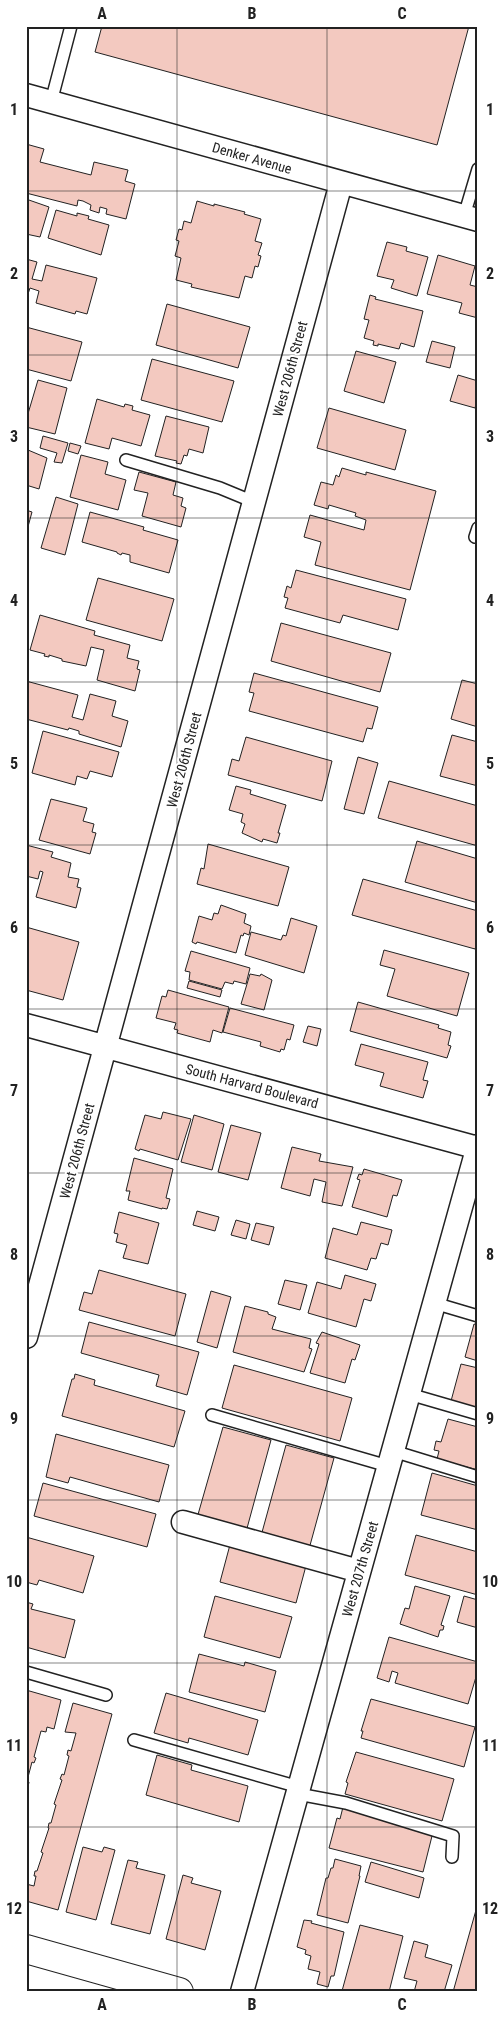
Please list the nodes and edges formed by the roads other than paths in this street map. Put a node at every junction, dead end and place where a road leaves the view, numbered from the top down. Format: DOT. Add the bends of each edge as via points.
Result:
graph roads {
  1 [pos="71,26"];
  2 [pos="26,95"];
  3 [pos="51,102"];
  4 [pos="478,169"];
  5 [pos="341,183"];
  6 [pos="471,218"];
  7 [pos="126,460"];
  8 [pos="254,502"];
  9 [pos="26,1025"];
  10 [pos="106,1046"];
  11 [pos="478,1147"];
  12 [pos="31,1299"];
  13 [pos="434,1303"];
  14 [pos="478,1316"];
  15 [pos="26,1337"];
  16 [pos="409,1394"];
  17 [pos="478,1414"];
  18 [pos="212,1415"];
  19 [pos="391,1459"];
  20 [pos="478,1477"];
  21 [pos="183,1522"];
  22 [pos="359,1571"];
  23 [pos="26,1672"];
  24 [pos="106,1695"];
  25 [pos="134,1740"];
  26 [pos="299,1790"];
  27 [pos="452,1857"];
  28 [pos="26,1949"];
  29 [pos="179,1992"];
  30 [pos="242,1992"];
  1 -- 3 [label="lane"];
  2 -- 3 [label="street, Denker Avenue"];
  3 -- 5 [label="street, Denker Avenue"];
  4 -- 6 [label="lane"];
  5 -- 6 [label="street, Denker Avenue"];
  5 -- 8 [label="street, West 206th Street"];
  7 -- 8 [label="lane" via="220,488"];
  8 -- 10 [label="street, West 206th Street"];
  9 -- 10 [label="street, South Harvard Boulevard"];
  10 -- 11 [label="street, South Harvard Boulevard"];
  10 -- 12 [label="street, West 206th Street"];
  11 -- 13 [label="street, West 207th Street"];
  12 -- 15 [label="street, West 206th Street"];
  13 -- 14 [label="lane"];
  13 -- 16 [label="street, West 207th Street"];
  16 -- 17 [label="lane"];
  16 -- 19 [label="street, West 207th Street"];
  18 -- 19 [label="lane"];
  19 -- 20 [label="lane"];
  19 -- 22 [label="street, West 207th Street"];
  21 -- 22 [label="street"];
  22 -- 26 [label="street, West 207th Street"];
  23 -- 24 [label="lane"];
  25 -- 26 [label="lane"];
  26 -- 27 [label="lane" via="453,1836"];
  26 -- 30 [label="street, West 207th Street"];
  28 -- 29 [label="main road"];
}
